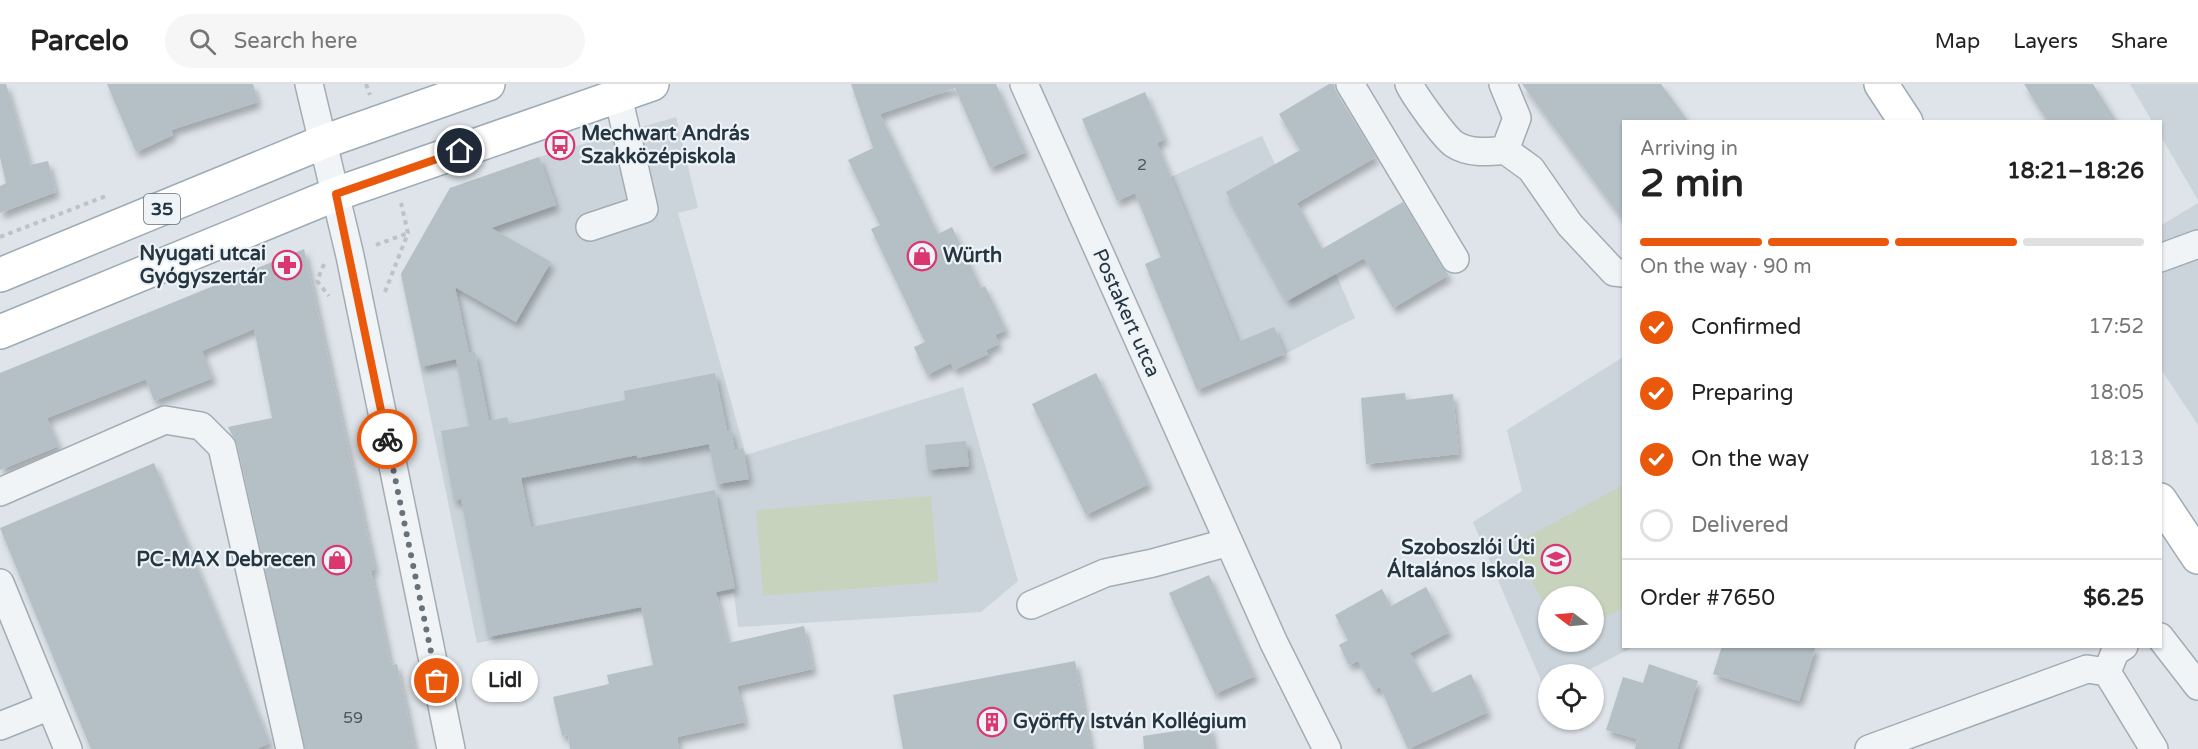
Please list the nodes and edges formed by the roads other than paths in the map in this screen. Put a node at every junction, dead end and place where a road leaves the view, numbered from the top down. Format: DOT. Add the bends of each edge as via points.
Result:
graph roads {
  1 [pos="309,84"];
  2 [pos="488,84"];
  3 [pos="652,84"];
  4 [pos="1024,84"];
  5 [pos="1350,84"];
  6 [pos="1409,84"];
  7 [pos="1503,84"];
  8 [pos="1881,84"];
  9 [pos="618,96"];
  10 [pos="1905,120"];
  11 [pos="323,142"];
  12 [pos="1505,150"];
  13 [pos="336,194"];
  14 [pos="590,227"];
  15 [pos="2198,244"];
  16 [pos="2162,257"];
  17 [pos="1455,259"];
  18 [pos="1622,273"];
  19 [pos="0,275"];
  20 [pos="0,332"];
  21 [pos="0,492"];
  22 [pos="2162,503"];
  23 [pos="1229,542"];
  24 [pos="2198,557"];
  25 [pos="0,583"];
  26 [pos="1030,605"];
  27 [pos="2162,640"];
  28 [pos="2121,648"];
  29 [pos="2107,672"];
  30 [pos="2198,686"];
  31 [pos="50,706"];
  32 [pos="0,726"];
  33 [pos="68,749"];
  34 [pos="290,749"];
  35 [pos="451,749"];
  36 [pos="1327,749"];
  37 [pos="1869,749"];
  38 [pos="2154,749"];
  1 -- 11 [label="street"];
  2 -- 11 [label="main road, 35"];
  3 -- 9 [label="main road"];
  4 -- 23 [label="street, Postakert utca"];
  5 -- 17 [label="street"];
  6 -- 12 [label="street" via="1414,96 1454,144 1482,153"];
  7 -- 12 [label="street" via="1517,118"];
  8 -- 10 [label="main road"];
  9 -- 13 [label="main road"];
  9 -- 14 [label="street" via="644,209"];
  11 -- 13 [label="street"];
  11 -- 19 [label="main road, 35"];
  12 -- 18 [label="street" via="1531,169 1570,225 1614,272"];
  13 -- 20 [label="main road"];
  13 -- 35 [label="street"];
  15 -- 16 [label="street"];
  21 -- 34 [label="street" via="165,420 201,426 222,447"];
  22 -- 24 [label="main road"];
  23 -- 26 [label="street" via="1105,573"];
  23 -- 36 [label="street, Postakert utca"];
  25 -- 31 [label="street"];
  27 -- 30 [label="street"];
  28 -- 29 [label="street" via="2115,652"];
  29 -- 37 [label="street" via="2087,669"];
  29 -- 38 [label="street"];
  31 -- 32 [label="street"];
  31 -- 33 [label="street"];
}
